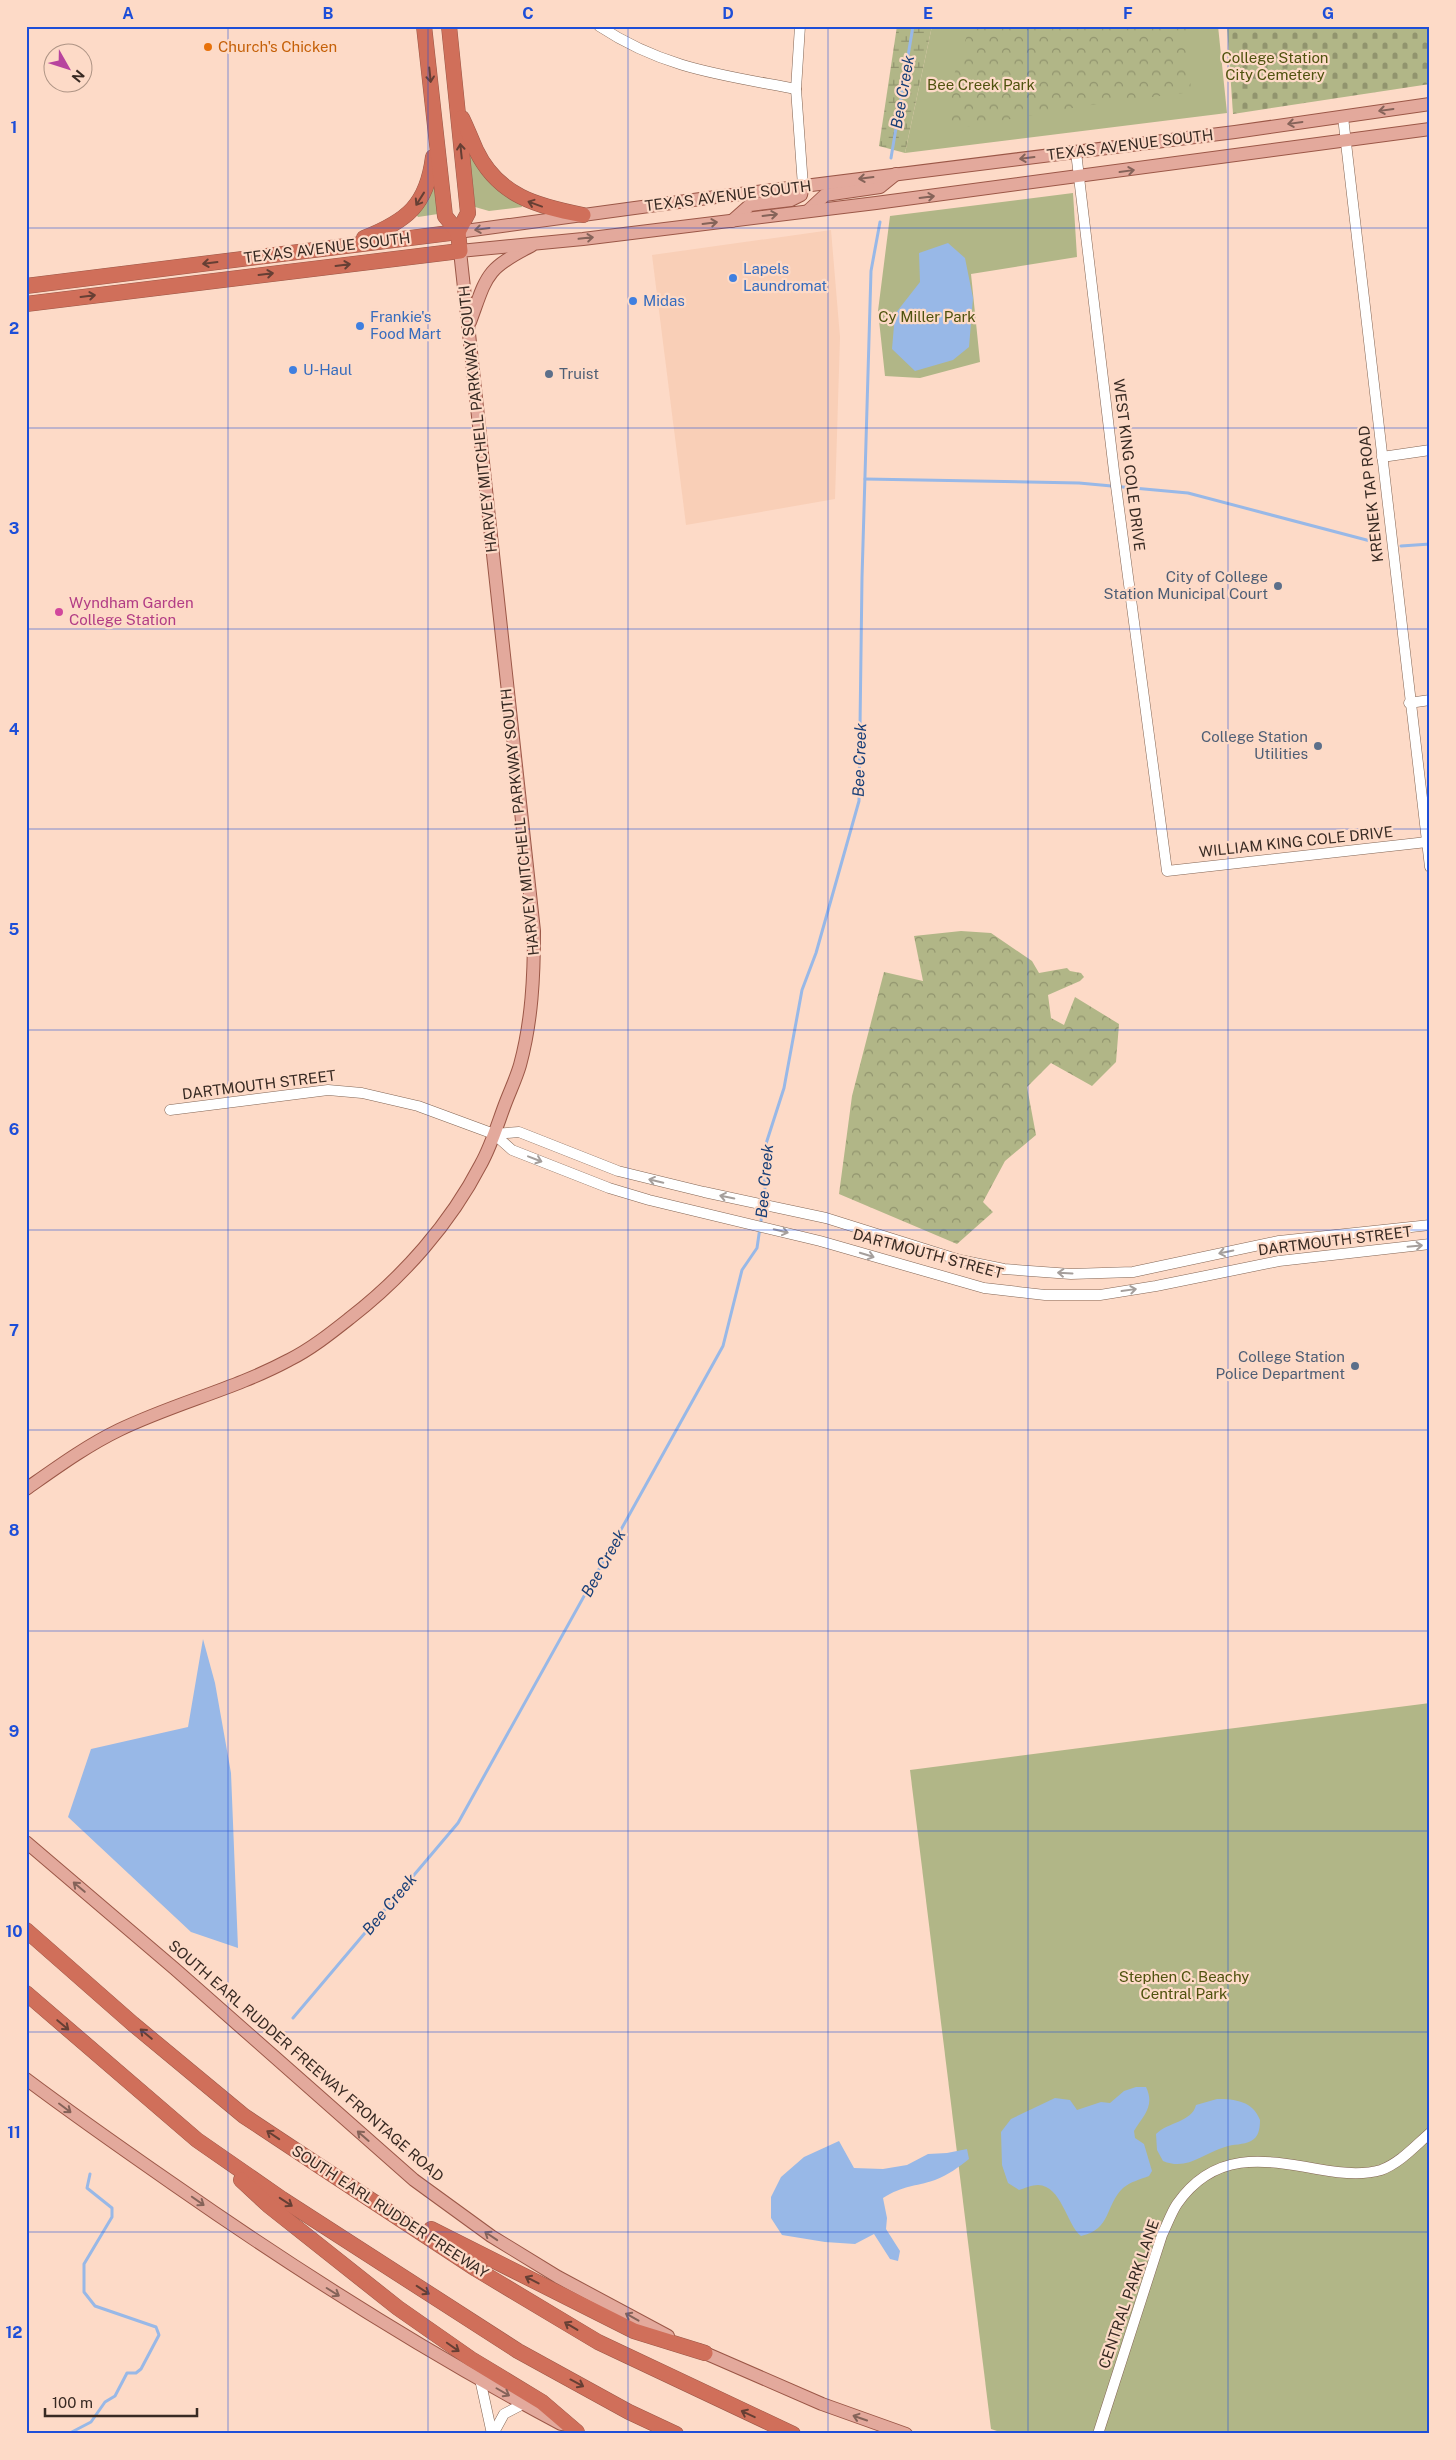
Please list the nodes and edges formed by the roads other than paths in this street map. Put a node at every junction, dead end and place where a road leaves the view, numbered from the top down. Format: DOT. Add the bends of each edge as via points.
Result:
graph roads {
  1 [pos="424,26"];
  2 [pos="448,26"];
  3 [pos="600,26"];
  4 [pos="800,26"];
  5 [pos="796,90"];
  6 [pos="1430,104"];
  7 [pos="457,107"];
  8 [pos="1343,117"];
  9 [pos="1430,129"];
  10 [pos="436,136"];
  11 [pos="1346,141"];
  12 [pos="1076,152"];
  13 [pos="896,174"];
  14 [pos="1079,177"];
  15 [pos="803,186"];
  16 [pos="809,210"];
  17 [pos="583,215"];
  18 [pos="732,220"];
  19 [pos="458,232"];
  20 [pos="538,243"];
  21 [pos="345,246"];
  22 [pos="460,251"];
  23 [pos="26,286"];
  24 [pos="26,304"];
  25 [pos="468,327"];
  26 [pos="1430,450"];
  27 [pos="1382,457"];
  28 [pos="1430,700"];
  29 [pos="1409,703"];
  30 [pos="1427,842"];
  31 [pos="1430,867"];
  32 [pos="1167,871"];
  33 [pos="170,1110"];
  34 [pos="494,1134"];
  35 [pos="1430,1225"];
  36 [pos="1430,1244"];
  37 [pos="26,1489"];
  38 [pos="26,1842"];
  39 [pos="26,1930"];
  40 [pos="26,1993"];
  41 [pos="26,2078"];
  42 [pos="1430,2134"];
  43 [pos="198,2140"];
  44 [pos="327,2171"];
  45 [pos="705,2354"];
  46 [pos="480,2379"];
  47 [pos="524,2404"];
  48 [pos="579,2433"];
  49 [pos="492,2434"];
  50 [pos="676,2434"];
  51 [pos="793,2434"];
  52 [pos="906,2434"];
  53 [pos="1098,2434"];
  1 -- 10 [label="highway, HARVEY MITCHELL PARKWAY SOUTH, one-way"];
  2 -- 7 [label="highway, HARVEY MITCHELL PARKWAY SOUTH"];
  3 -- 5 [label="street" via="666,61 699,71"];
  4 -- 5 [label="street"];
  5 -- 15 [label="street"];
  6 -- 8 [label="main road, TEXAS AVENUE SOUTH, one-way"];
  17 -- 7 [label="highway, one-way" via="540,206 506,188 484,163"];
  19 -- 7 [label="highway, HARVEY MITCHELL PARKWAY SOUTH, one-way" via="468,213"];
  8 -- 11 [label="street, KRENEK TAP ROAD"];
  8 -- 12 [label="main road, TEXAS AVENUE SOUTH, one-way"];
  9 -- 11 [label="main road, TEXAS AVENUE SOUTH"];
  10 -- 19 [label="highway, HARVEY MITCHELL PARKWAY SOUTH" via="445,216"];
  10 -- 21 [label="highway, one-way" via="430,179 412,211 400,221"];
  14 -- 11 [label="main road, TEXAS AVENUE SOUTH, one-way"];
  11 -- 27 [label="street, KRENEK TAP ROAD"];
  12 -- 13 [label="main road, TEXAS AVENUE SOUTH, one-way"];
  12 -- 14 [label="street, WEST KING COLE DRIVE"];
  13 -- 15 [label="main road, TEXAS AVENUE SOUTH, one-way"];
  13 -- 16 [label="main road" via="880,187 825,195"];
  16 -- 14 [label="main road, TEXAS AVENUE SOUTH, one-way"];
  14 -- 32 [label="street, WEST KING COLE DRIVE"];
  15 -- 17 [label="main road, TEXAS AVENUE SOUTH"];
  15 -- 18 [label="main road" via="801,195 792,200 750,205"];
  18 -- 16 [label="main road, TEXAS AVENUE SOUTH, one-way"];
  17 -- 19 [label="main road, TEXAS AVENUE SOUTH, one-way"];
  20 -- 18 [label="main road, TEXAS AVENUE SOUTH, one-way"];
  19 -- 21 [label="highway, TEXAS AVENUE SOUTH"];
  19 -- 22 [label="highway, HARVEY MITCHELL PARKWAY SOUTH"];
  20 -- 22 [label="main road, TEXAS AVENUE SOUTH"];
  20 -- 25 [label="main road" via="504,260 490,272"];
  21 -- 23 [label="highway, TEXAS AVENUE SOUTH, one-way"];
  24 -- 22 [label="highway, TEXAS AVENUE SOUTH, one-way"];
  22 -- 25 [label="main road, HARVEY MITCHELL PARKWAY SOUTH"];
  25 -- 34 [label="main road, HARVEY MITCHELL PARKWAY SOUTH" via="534,931 529,1020 520,1066"];
  26 -- 27 [label="street"];
  27 -- 29 [label="street, KRENEK TAP ROAD"];
  28 -- 29 [label="street"];
  29 -- 30 [label="street, KRENEK TAP ROAD"];
  30 -- 31 [label="street, KRENEK TAP ROAD"];
  30 -- 32 [label="street, WILLIAM KING COLE DRIVE"];
  33 -- 34 [label="street, DARTMOUTH STREET" via="342,1090 418,1106"];
  35 -- 34 [label="street, DARTMOUTH STREET, one-way" via="1279,1241 1133,1272 1081,1274 1004,1269 960,1260 826,1218 618,1171 519,1132"];
  34 -- 36 [label="street, DARTMOUTH STREET, one-way" via="512,1150 609,1188 820,1241 984,1288 1064,1295 1100,1294 1279,1261"];
  34 -- 37 [label="main road, HARVEY MITCHELL PARKWAY SOUTH" via="463,1197 433,1237 385,1288 331,1333 290,1359 232,1386 121,1429"];
  45 -- 38 [label="main road, SOUTH EARL RUDDER FREEWAY FRONTAGE ROAD, one-way" via="558,2277 490,2236 414,2180"];
  44 -- 39 [label="highway, SOUTH EARL RUDDER FREEWAY, one-way" via="244,2116"];
  40 -- 43 [label="highway, one-way"];
  41 -- 46 [label="main road, one-way" via="100,2133 321,2285"];
  42 -- 53 [label="street, CENTRAL PARK LANE" via="1382,2170 1352,2173 1254,2160 1210,2173 1194,2185 1177,2205 1162,2235"];
  43 -- 48 [label="highway, one-way" via="268,2205 398,2308 471,2359 542,2402"];
  43 -- 50 [label="highway, one-way" via="282,2199 518,2352"];
  45 -- 44 [label="highway, one-way" via="634,2331 448,2238"];
  51 -- 44 [label="highway, SOUTH EARL RUDDER FREEWAY, one-way" via="598,2342 476,2269"];
  52 -- 45 [label="main road, SOUTH EARL RUDDER FREEWAY FRONTAGE ROAD, one-way" via="822,2404"];
  46 -- 47 [label="main road, one-way"];
  46 -- 49 [label="street"];
  47 -- 48 [label="main road"];
  47 -- 49 [label="street" via="504,2414"];
}
